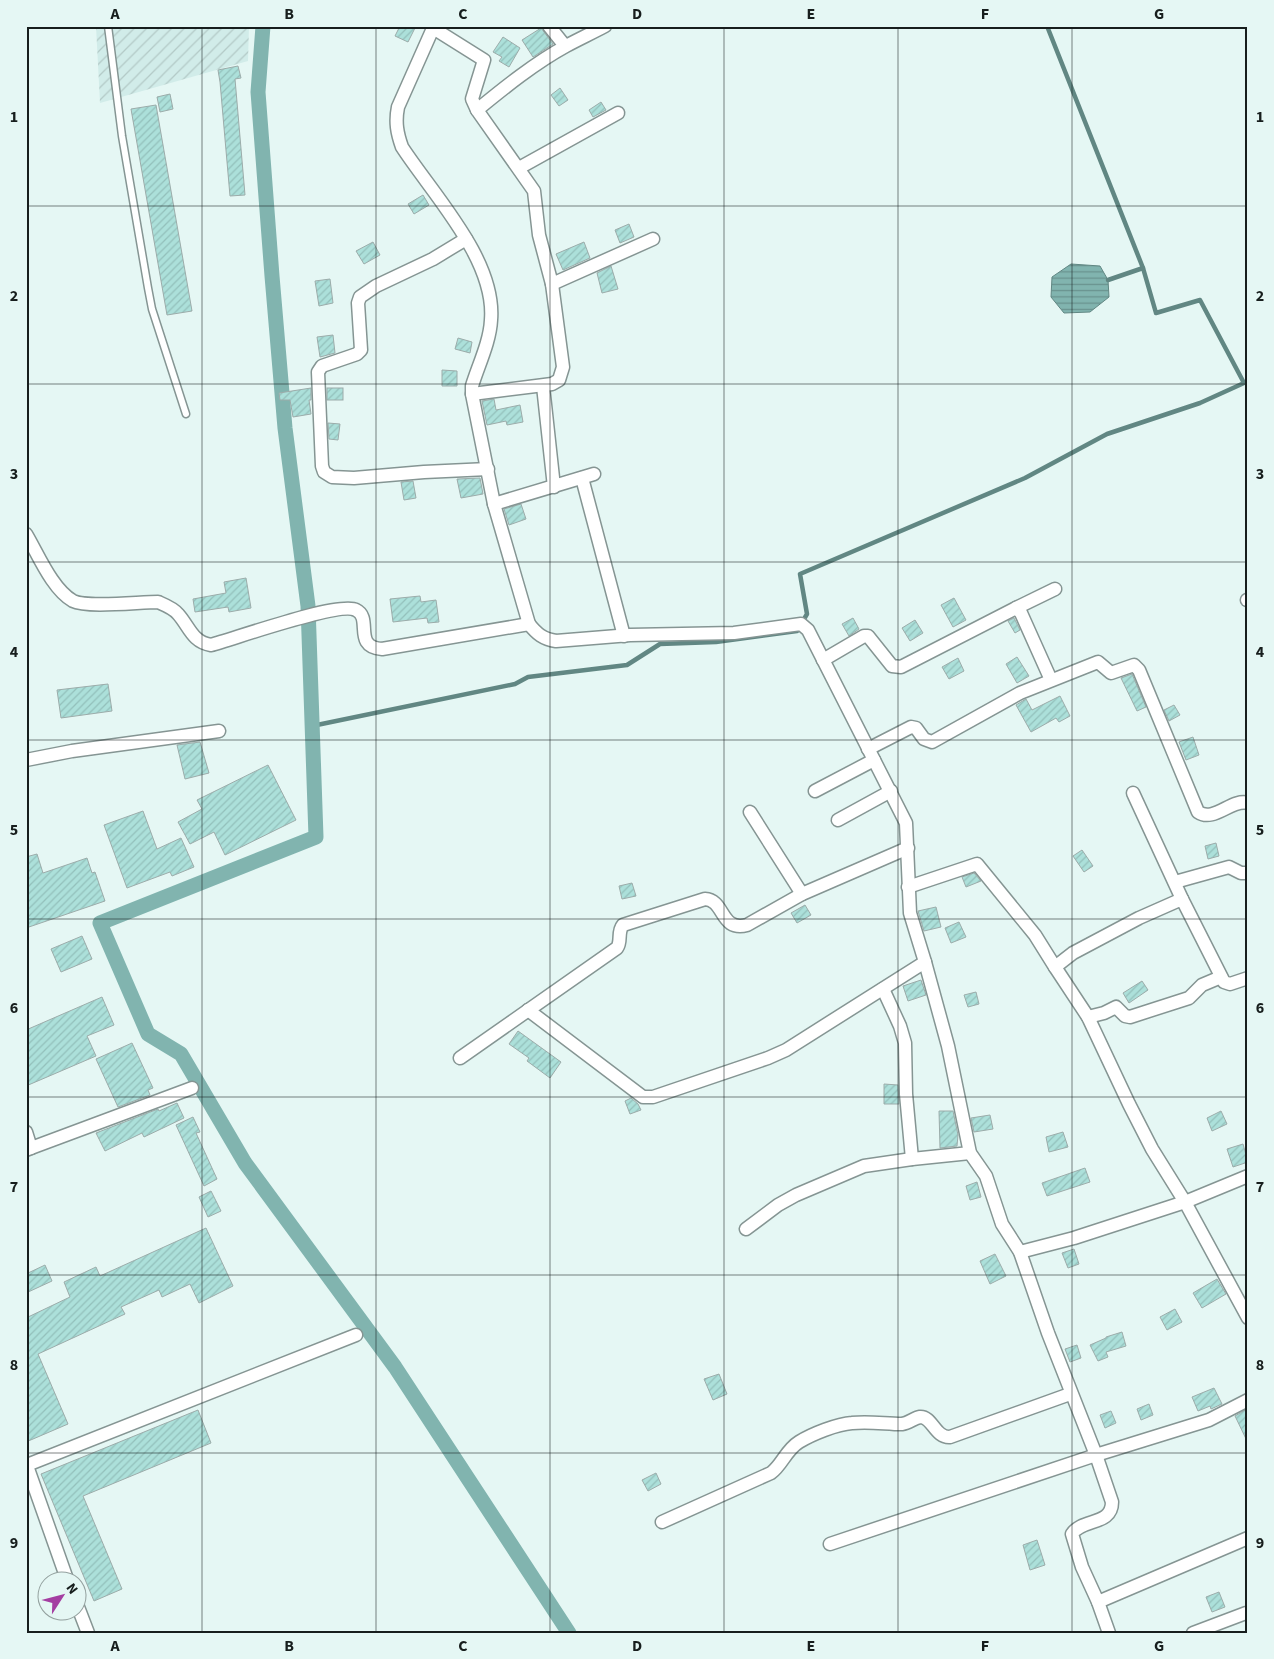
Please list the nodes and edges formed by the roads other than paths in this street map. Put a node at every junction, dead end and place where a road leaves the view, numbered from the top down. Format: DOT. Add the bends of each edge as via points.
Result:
graph roads {
  1 [pos="108,26"];
  2 [pos="549,26"];
  3 [pos="605,26"];
  4 [pos="434,27"];
  5 [pos="566,46"];
  6 [pos="477,110"];
  7 [pos="618,113"];
  8 [pos="519,168"];
  9 [pos="466,239"];
  10 [pos="652,239"];
  11 [pos="552,284"];
  12 [pos="543,386"];
  13 [pos="472,394"];
  14 [pos="186,414"];
  15 [pos="488,469"];
  16 [pos="554,487"];
  17 [pos="494,504"];
  18 [pos="26,534"];
  19 [pos="1055,589"];
  20 [pos="1016,608"];
  21 [pos="529,624"];
  22 [pos="624,636"];
  23 [pos="823,660"];
  24 [pos="1051,680"];
  25 [pos="219,731"];
  26 [pos="871,754"];
  27 [pos="26,760"];
  28 [pos="816,791"];
  29 [pos="891,791"];
  30 [pos="1134,793"];
  31 [pos="1248,803"];
  32 [pos="750,812"];
  33 [pos="838,820"];
  34 [pos="908,848"];
  35 [pos="1248,873"];
  36 [pos="1175,882"];
  37 [pos="908,887"];
  38 [pos="802,894"];
  39 [pos="1182,899"];
  40 [pos="925,962"];
  41 [pos="1055,967"];
  42 [pos="1221,977"];
  43 [pos="1248,978"];
  44 [pos="883,989"];
  45 [pos="528,1010"];
  46 [pos="1088,1017"];
  47 [pos="460,1058"];
  48 [pos="192,1088"];
  49 [pos="26,1132"];
  50 [pos="28,1149"];
  51 [pos="970,1154"];
  52 [pos="912,1159"];
  53 [pos="1248,1176"];
  54 [pos="1185,1202"];
  55 [pos="746,1229"];
  56 [pos="1020,1252"];
  57 [pos="1248,1318"];
  58 [pos="356,1335"];
  59 [pos="1070,1394"];
  60 [pos="1248,1400"];
  61 [pos="1096,1455"];
  62 [pos="27,1464"];
  63 [pos="662,1522"];
  64 [pos="1248,1538"];
  65 [pos="830,1544"];
  66 [pos="65,1572"];
  67 [pos="1098,1602"];
  68 [pos="1246,1613"];
  69 [pos="1218,1629"];
  70 [pos="1109,1633"];
  71 [pos="1192,1633"];
  1 -- 14 [label="lane" via="122,136 152,309"];
  2 -- 5 [label="street"];
  3 -- 5 [label="street"];
  4 -- 6 [label="street" via="484,60 472,99"];
  4 -- 9 [label="street" via="398,107 397,132 406,153"];
  5 -- 6 [label="street" via="506,86"];
  6 -- 8 [label="street"];
  7 -- 8 [label="street"];
  8 -- 11 [label="street" via="534,191 539,235"];
  9 -- 13 [label="street" via="488,284 491,308 491,322"];
  9 -- 15 [label="street" via="360,297 361,350 322,366 318,372 322,466 324,472 332,477 354,478"];
  10 -- 11 [label="street"];
  11 -- 12 [label="street" via="563,367 556,383"];
  12 -- 13 [label="street"];
  12 -- 16 [label="street"];
  13 -- 15 [label="street"];
  15 -- 17 [label="street"];
  16 -- 17 [label="street"];
  16 -- 22 [label="street" via="588,476"];
  17 -- 21 [label="street"];
  18 -- 21 [label="street" via="56,585 74,601 86,604 158,602 178,613 202,644 211,645 301,617 344,608 358,611 367,644 372,649"];
  19 -- 20 [label="street"];
  20 -- 23 [label="street" via="901,668 892,666 868,636"];
  20 -- 24 [label="street" via="1021,612"];
  21 -- 22 [label="street" via="544,639 556,641"];
  22 -- 23 [label="street" via="734,633 801,624 813,637"];
  23 -- 26 [label="street"];
  24 -- 26 [label="street" via="1020,693 932,742 924,740 916,728 911,727"];
  24 -- 31 [label="street" via="1098,662 1111,673 1134,665 1139,670 1198,812 1206,814 1223,810 1239,801"];
  25 -- 27 [label="street"];
  26 -- 28 [label="street"];
  26 -- 29 [label="street"];
  29 -- 33 [label="street"];
  29 -- 34 [label="street" via="906,823"];
  30 -- 36 [label="street"];
  32 -- 38 [label="street"];
  34 -- 37 [label="street"];
  34 -- 38 [label="street"];
  35 -- 36 [label="street" via="1229,868"];
  36 -- 39 [label="street"];
  37 -- 40 [label="street" via="910,913"];
  37 -- 41 [label="street" via="977,864 1035,935"];
  38 -- 45 [label="street" via="739,927 728,922 715,902 706,899 623,925 617,948"];
  39 -- 41 [label="street" via="1139,918 1074,953"];
  39 -- 42 [label="street"];
  40 -- 44 [label="street"];
  40 -- 51 [label="street" via="948,1046"];
  41 -- 46 [label="street"];
  42 -- 43 [label="street" via="1230,984"];
  42 -- 46 [label="street" via="1202,985 1189,998 1130,1017 1116,1008"];
  44 -- 45 [label="street" via="786,1050 647,1098"];
  44 -- 52 [label="street" via="904,1043"];
  45 -- 47 [label="street"];
  46 -- 54 [label="street" via="1136,1119"];
  48 -- 50 [label="street"];
  49 -- 50 [label="street"];
  51 -- 52 [label="street"];
  51 -- 56 [label="street" via="986,1176 1002,1224"];
  52 -- 55 [label="street" via="872,1164 840,1175 778,1205"];
  53 -- 54 [label="street"];
  54 -- 56 [label="street"];
  54 -- 57 [label="street"];
  56 -- 59 [label="street"];
  58 -- 62 [label="street"];
  59 -- 61 [label="street"];
  59 -- 63 [label="street" via="950,1437 942,1436 927,1419 920,1417 904,1424 854,1422 839,1425 799,1442 771,1473"];
  60 -- 61 [label="street" via="1209,1420"];
  61 -- 65 [label="street"];
  61 -- 67 [label="street" via="1112,1508 1106,1517 1078,1527 1072,1534"];
  62 -- 66 [label="street"];
  64 -- 67 [label="street"];
  67 -- 70 [label="street"];
  68 -- 69 [label="street"];
  69 -- 71 [label="street"];
}
